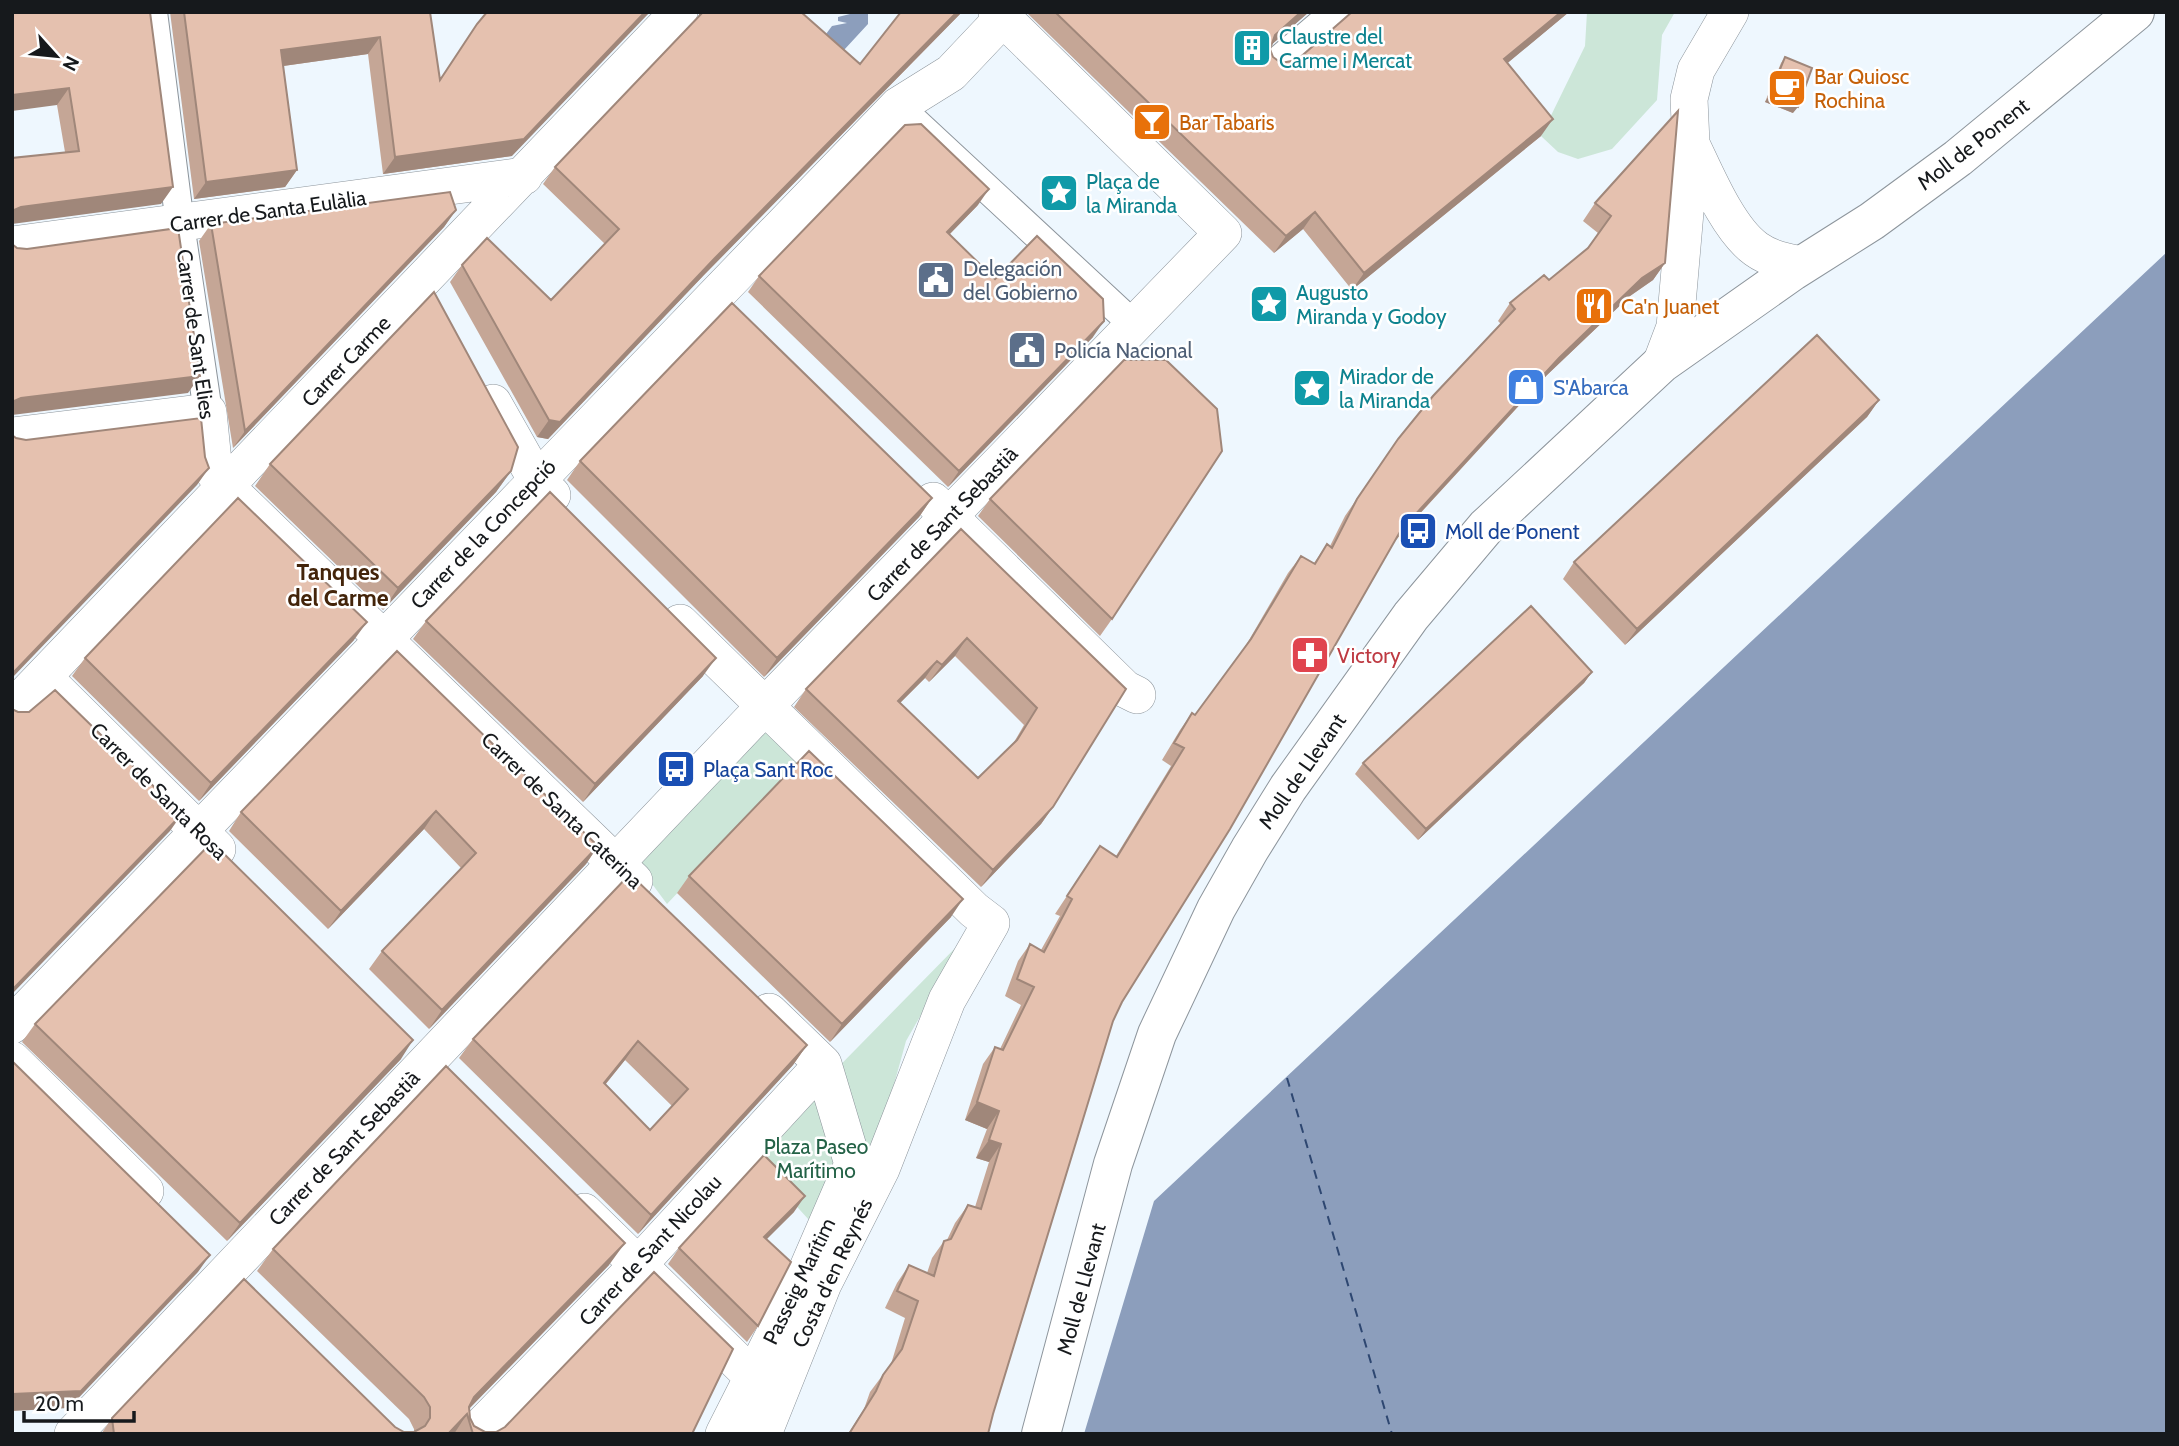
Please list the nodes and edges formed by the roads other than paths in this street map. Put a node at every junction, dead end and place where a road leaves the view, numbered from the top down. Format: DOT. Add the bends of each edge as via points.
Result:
graph roads {
  1 [pos="153,12"];
  2 [pos="679,12"];
  3 [pos="1335,12"];
  4 [pos="1730,12"];
  5 [pos="2135,12"];
  6 [pos="1000,15"];
  7 [pos="1273,64"];
  8 [pos="898,106"];
  9 [pos="1691,143"];
  10 [pos="524,176"];
  11 [pos="180,223"];
  12 [pos="12,246"];
  13 [pos="1802,265"];
  14 [pos="425,280"];
  15 [pos="717,291"];
  16 [pos="445,315"];
  17 [pos="746,319"];
  18 [pos="1128,333"];
  19 [pos="1661,364"];
  20 [pos="477,373"];
  21 [pos="208,412"];
  22 [pos="12,436"];
  23 [pos="536,479"];
  24 [pos="911,479"];
  25 [pos="225,486"];
  26 [pos="574,517"];
  27 [pos="949,517"];
  28 [pos="659,602"];
  29 [pos="384,637"];
  30 [pos="43,677"];
  31 [pos="1137,695"];
  32 [pos="764,707"];
  33 [pos="12,709"];
  34 [pos="199,831"];
  35 [pos="617,864"];
  36 [pos="237,869"];
  37 [pos="662,908"];
  38 [pos="743,986"];
  39 [pos="12,1025"];
  40 [pos="12,1060"];
  41 [pos="823,1064"];
  42 [pos="559,1186"];
  43 [pos="167,1213"];
  44 [pos="215,1261"];
  45 [pos="638,1265"];
  46 [pos="255,1299"];
  47 [pos="752,1376"];
  48 [pos="73,1434"];
  49 [pos="474,1434"];
  50 [pos="724,1434"];
  51 [pos="763,1434"];
  52 [pos="1041,1434"];
  1 -- 11 [label="street, Carrer de Sant Elies"];
  2 -- 10 [label="street, Carrer Carme"];
  3 -- 7 [label="street"];
  4 -- 9 [label="street" via="1696,70 1689,99"];
  5 -- 13 [label="street, Moll de Ponent" via="1958,158"];
  6 -- 8 [label="street" via="951,73"];
  6 -- 18 [label="street" via="1223,233"];
  8 -- 15 [label="street, Carrer de la Concepció"];
  8 -- 18 [label="street"];
  9 -- 13 [label="street" via="1733,223 1755,249 1779,261"];
  9 -- 19 [label="street" via="1675,327"];
  10 -- 11 [label="street, Carrer de Santa Eulàlia"];
  10 -- 14 [label="street, Carrer Carme"];
  11 -- 12 [label="street, Carrer de Santa Eulàlia"];
  11 -- 21 [label="street, Carrer de Sant Elies"];
  13 -- 19 [label="street, Moll de Llevant"];
  14 -- 16 [label="street"];
  14 -- 25 [label="street, Carrer Carme"];
  15 -- 17 [label="street"];
  15 -- 23 [label="street, Carrer de la Concepció"];
  18 -- 27 [label="street, Carrer de Sant Sebastià"];
  19 -- 52 [label="street, Moll de Llevant" via="1486,527 1450,568 1288,788 1250,849 1157,1034 1113,1164"];
  20 -- 23 [label="street"];
  21 -- 22 [label="street"];
  21 -- 25 [label="street, Carrer de Sant Elies" via="214,472"];
  23 -- 26 [label="street"];
  23 -- 29 [label="street, Carrer de la Concepció"];
  24 -- 27 [label="street"];
  25 -- 29 [label="street, Carrer de Santa Caterina"];
  25 -- 30 [label="street, Carrer Carme"];
  27 -- 31 [label="street" via="1125,690"];
  27 -- 32 [label="street, Carrer de Sant Sebastià"];
  28 -- 32 [label="street"];
  29 -- 34 [label="street, Carrer de la Concepció"];
  29 -- 35 [label="street, Carrer de Santa Caterina"];
  30 -- 33 [label="street, Carrer Carme"];
  30 -- 34 [label="street, Carrer de Santa Rosa"];
  32 -- 35 [label="street, Carrer de Sant Sebastià"];
  32 -- 51 [label="street, Costa d'en Reynés" via="1002,921 947,1000 881,1169 823,1284"];
  34 -- 36 [label="street, Carrer de Santa Rosa"];
  34 -- 39 [label="street, Carrer de la Concepció"];
  35 -- 37 [label="street, Carrer de Santa Caterina"];
  35 -- 44 [label="street, Carrer de Sant Sebastià" via="431,1058"];
  38 -- 41 [label="street"];
  40 -- 43 [label="street"];
  41 -- 45 [label="street, Carrer de Sant Nicolau"];
  41 -- 47 [label="street, Passeig Marítim" via="853,1164 808,1268"];
  42 -- 45 [label="street"];
  44 -- 46 [label="street"];
  44 -- 48 [label="street, Carrer de Sant Sebastià"];
  45 -- 47 [label="street"];
  45 -- 49 [label="street, Carrer de Sant Nicolau"];
  47 -- 50 [label="street, Passeig Marítim"];
}
